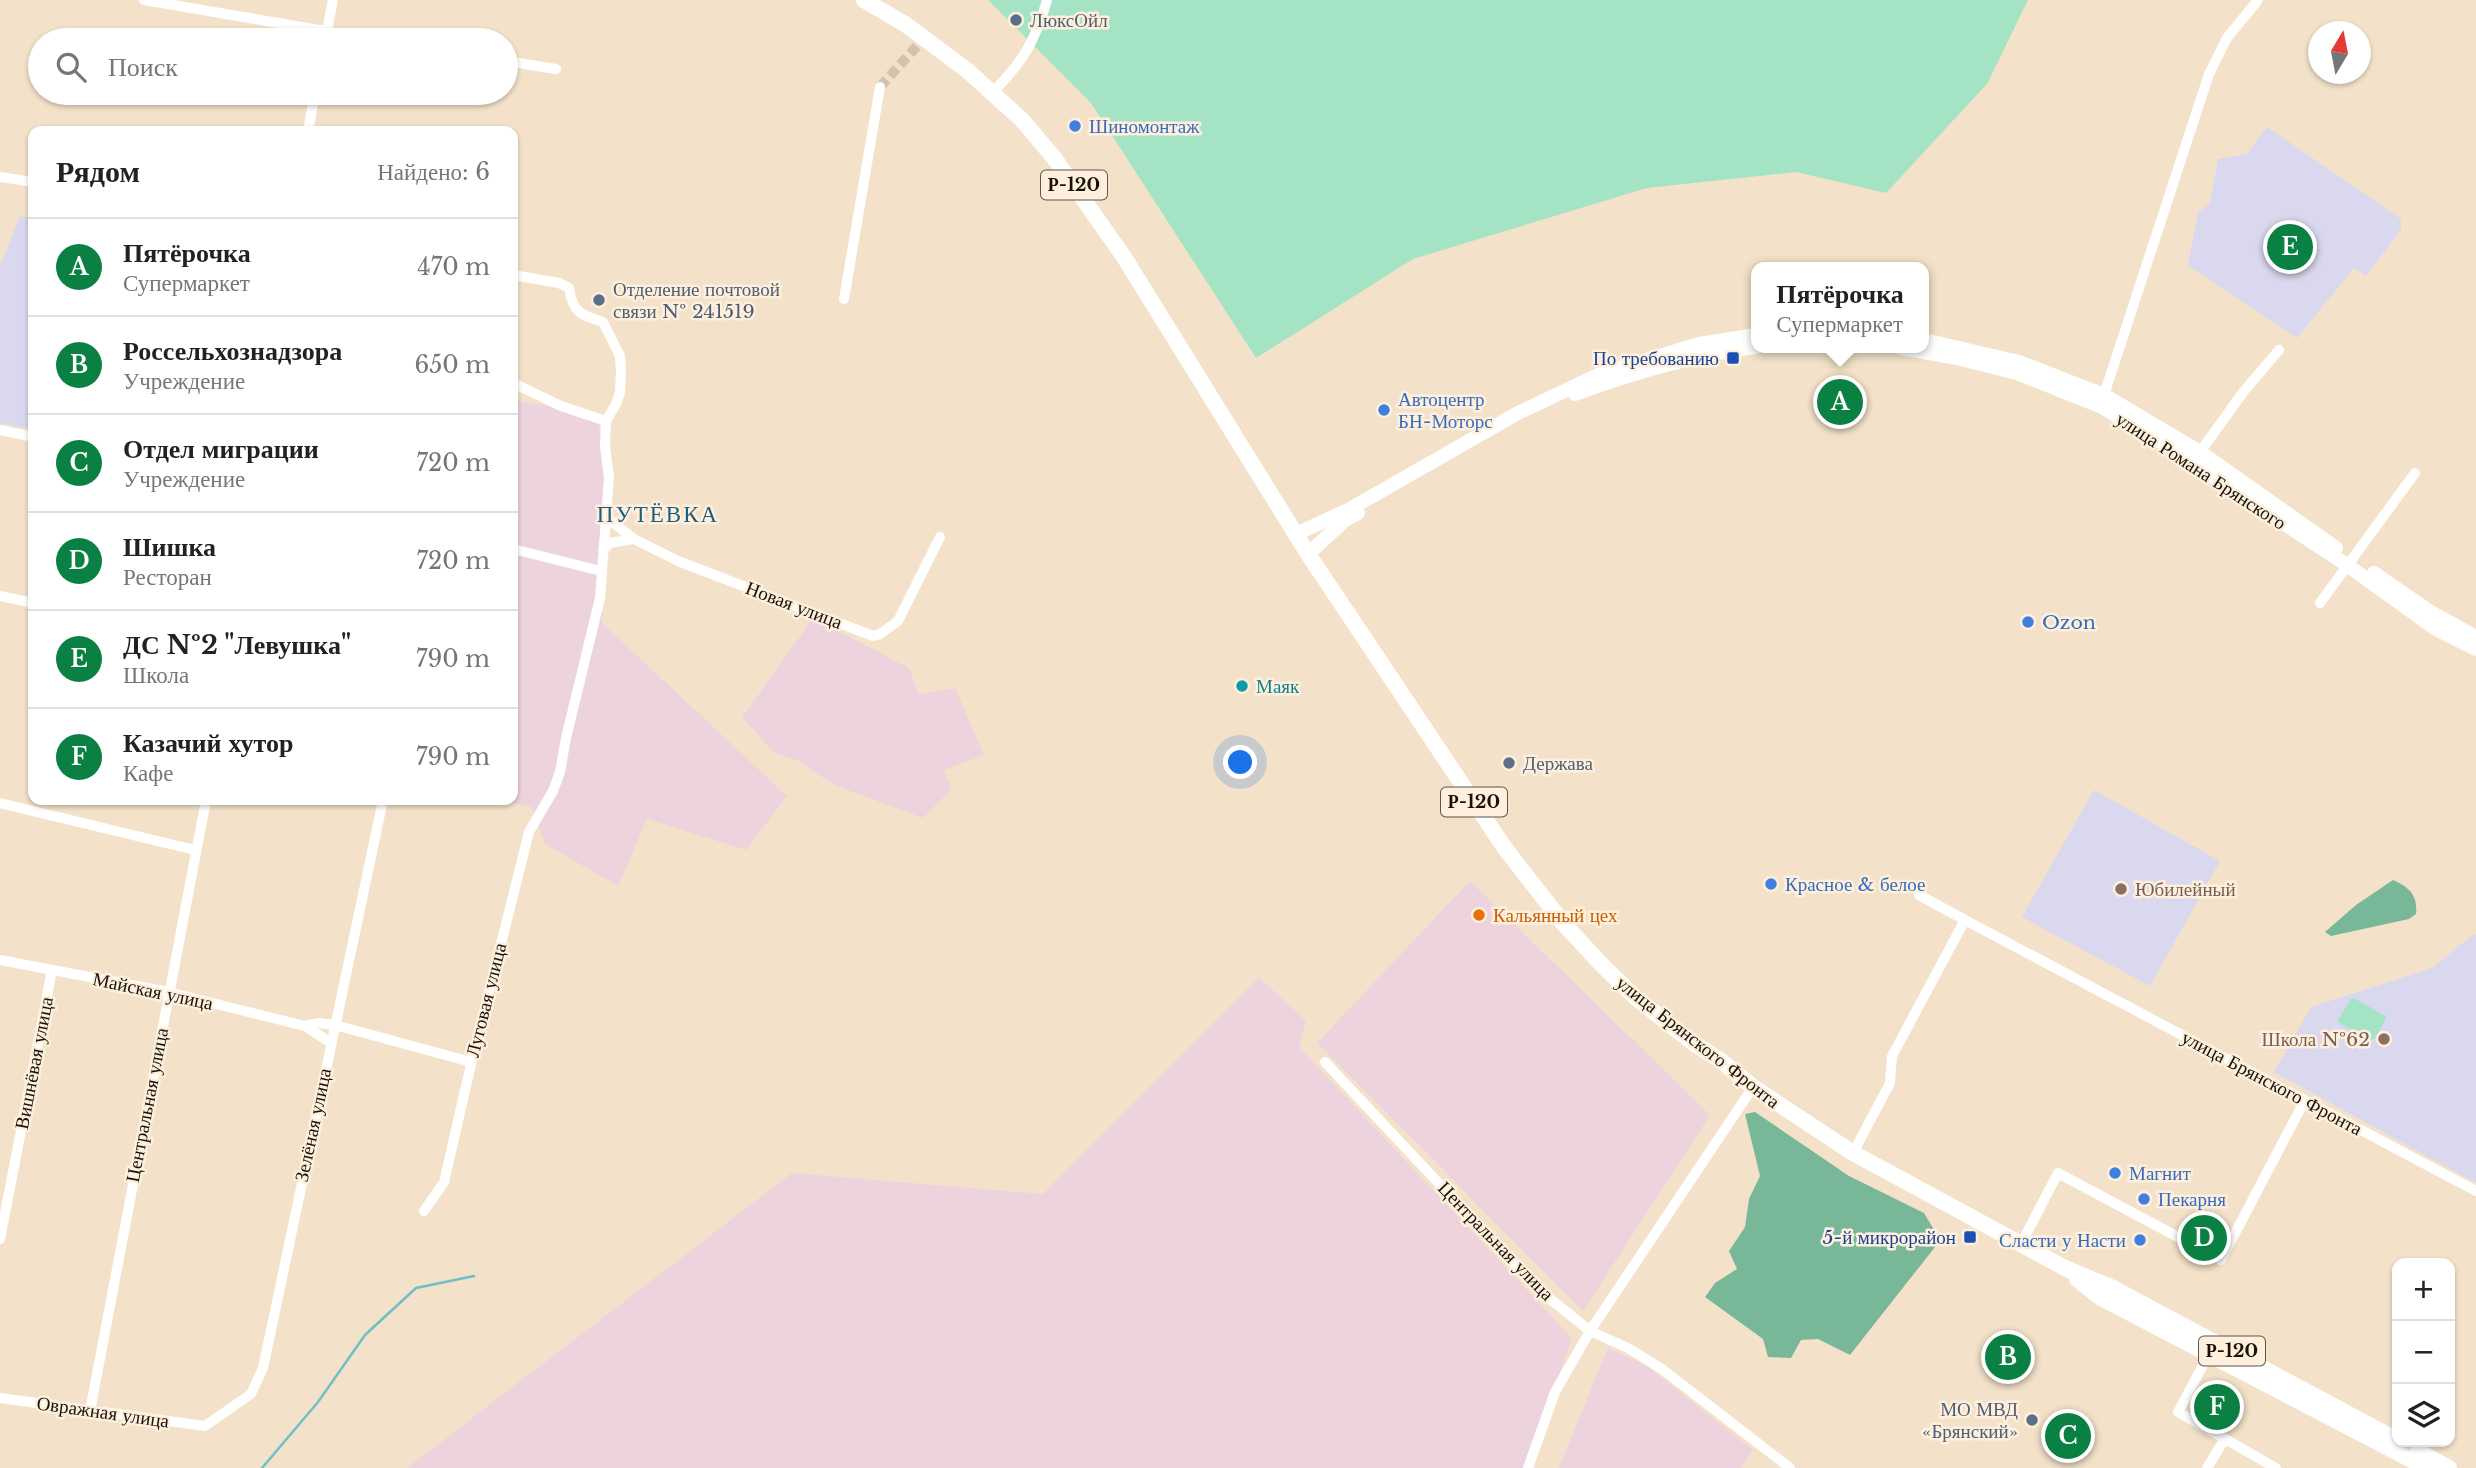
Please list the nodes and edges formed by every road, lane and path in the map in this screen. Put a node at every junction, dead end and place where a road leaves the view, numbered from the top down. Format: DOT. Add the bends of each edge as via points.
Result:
graph roads {
  1 [pos="144,0"];
  2 [pos="333,0"];
  3 [pos="864,0"];
  4 [pos="1047,0"];
  5 [pos="2258,0"];
  6 [pos="286,28"];
  7 [pos="328,28"];
  8 [pos="518,63"];
  9 [pos="556,69"];
  10 [pos="880,87"];
  11 [pos="993,92"];
  12 [pos="313,105"];
  13 [pos="309,126"];
  14 [pos="0,177"];
  15 [pos="28,181"];
  16 [pos="518,276"];
  17 [pos="844,299"];
  18 [pos="1751,336"];
  19 [pos="1929,341"];
  20 [pos="1751,348"];
  21 [pos="2279,350"];
  22 [pos="1928,353"];
  23 [pos="518,385"];
  24 [pos="2104,395"];
  25 [pos="606,421"];
  26 [pos="0,430"];
  27 [pos="28,436"];
  28 [pos="2200,452"];
  29 [pos="2415,473"];
  30 [pos="607,518"];
  31 [pos="1296,534"];
  32 [pos="940,537"];
  33 [pos="634,539"];
  34 [pos="518,550"];
  35 [pos="603,551"];
  36 [pos="1308,554"];
  37 [pos="2349,562"];
  38 [pos="601,571"];
  39 [pos="0,596"];
  40 [pos="28,602"];
  41 [pos="2320,603"];
  42 [pos="2476,637"];
  43 [pos="2476,649"];
  44 [pos="0,803"];
  45 [pos="204,805"];
  46 [pos="382,805"];
  47 [pos="195,850"];
  48 [pos="1919,895"];
  49 [pos="1965,920"];
  50 [pos="0,960"];
  51 [pos="52,970"];
  52 [pos="168,992"];
  53 [pos="335,1025"];
  54 [pos="304,1026"];
  55 [pos="331,1043"];
  56 [pos="471,1062"];
  57 [pos="1325,1062"];
  58 [pos="1753,1087"];
  59 [pos="2305,1100"];
  60 [pos="1853,1153"];
  61 [pos="2476,1191"];
  62 [pos="424,1211"];
  63 [pos="0,1239"];
  64 [pos="2021,1244"];
  65 [pos="1590,1331"];
  66 [pos="2212,1348"];
  67 [pos="0,1398"];
  68 [pos="90,1411"];
  69 [pos="205,1426"];
  70 [pos="2392,1438"];
  71 [pos="2224,1440"];
  72 [pos="2410,1447"];
  73 [pos="1528,1468"];
  74 [pos="1790,1468"];
  75 [pos="2207,1468"];
  76 [pos="2276,1468"];
  77 [pos="2427,1468"];
  78 [pos="2449,1468"];
  1 -- 6 [label="street"];
  2 -- 7 [label="street"];
  3 -- 11 [label="main road, Р-120" via="925,37"];
  4 -- 11 [label="street" via="1026,54"];
  5 -- 24 [label="street" via="2227,38 2209,74"];
  8 -- 9 [label="street"];
  10 -- 17 [label="street"];
  11 -- 31 [label="main road, Р-120" via="1055,159 1110,236"];
  12 -- 13 [label="street"];
  14 -- 15 [label="street"];
  16 -- 25 [label="street" via="569,288 575,310 603,322 620,356 621,370 617,404"];
  18 -- 31 [label="main road" via="1699,344 1598,374"];
  19 -- 24 [label="main road, улица Романа Брянского" via="2019,362"];
  20 -- 36 [label="main road" via="1626,375 1568,397 1345,520"];
  21 -- 28 [label="street"];
  22 -- 37 [label="main road, улица Романа Брянского" via="2017,373 2102,407"];
  23 -- 25 [label="street"];
  24 -- 28 [label="main road, улица Романа Брянского"];
  25 -- 30 [label="street, Луговая улица"];
  26 -- 27 [label="street"];
  28 -- 37 [label="main road, улица Романа Брянского"];
  29 -- 37 [label="street"];
  30 -- 33 [label="street, Новая улица"];
  30 -- 35 [label="street, Луговая улица"];
  31 -- 36 [label="main road, улица Брянского Фронта / Р-120"];
  32 -- 33 [label="street, Новая улица" via="898,621 873,636 678,561"];
  33 -- 35 [label="street" via="610,542"];
  34 -- 38 [label="street"];
  35 -- 38 [label="street, Луговая улица"];
  36 -- 58 [label="main road, улица Брянского Фронта / Р-120" via="1504,847 1563,923 1635,998"];
  37 -- 41 [label="street"];
  37 -- 42 [label="main road, улица Романа Брянского"];
  37 -- 43 [label="main road, улица Романа Брянского" via="2436,629"];
  38 -- 56 [label="street, Луговая улица" via="600,598 560,772 528,832"];
  39 -- 40 [label="street"];
  44 -- 47 [label="street"];
  45 -- 47 [label="street, Центральная улица"];
  46 -- 53 [label="street, Зелёная улица"];
  47 -- 52 [label="street, Центральная улица"];
  48 -- 49 [label="street, улица Брянского Фронта"];
  49 -- 59 [label="street, улица Брянского Фронта"];
  49 -- 60 [label="street" via="1892,1056 1890,1083"];
  50 -- 51 [label="street, Майская улица"];
  51 -- 52 [label="street, Майская улица"];
  51 -- 63 [label="street, Вишнёвая улица"];
  52 -- 54 [label="street, Майская улица"];
  52 -- 68 [label="street, Центральная улица"];
  53 -- 54 [label="street"];
  53 -- 55 [label="street, Зелёная улица"];
  53 -- 56 [label="street"];
  54 -- 55 [label="street"];
  55 -- 69 [label="street, Зелёная улица" via="263,1368 251,1394"];
  56 -- 62 [label="street, Луговая улица" via="444,1182"];
  57 -- 65 [label="street, Центральная улица" via="1538,1289"];
  58 -- 60 [label="main road, улица Брянского Фронта / Р-120"];
  58 -- 65 [label="street"];
  59 -- 61 [label="street, улица Брянского Фронта"];
  59 -- 64 [label="street" via="2221,1261 2058,1173"];
  60 -- 64 [label="main road, улица Брянского Фронта / Р-120"];
  64 -- 66 [label="main road, улица Брянского Фронта / Р-120" via="2113,1288"];
  65 -- 73 [label="street" via="1555,1392"];
  65 -- 74 [label="street, Центральная улица" via="1662,1369"];
  66 -- 70 [label="main road, улица Брянского Фронта / Р-120"];
  66 -- 71 [label="street" via="2178,1412"];
  66 -- 77 [label="main road, улица Брянского Фронта"];
  67 -- 68 [label="street, Овражная улица"];
  68 -- 69 [label="street, Овражная улица"];
  71 -- 75 [label="street"];
  71 -- 76 [label="street"];
  72 -- 78 [label="main road, улица Брянского Фронта / Р-120"];
}
